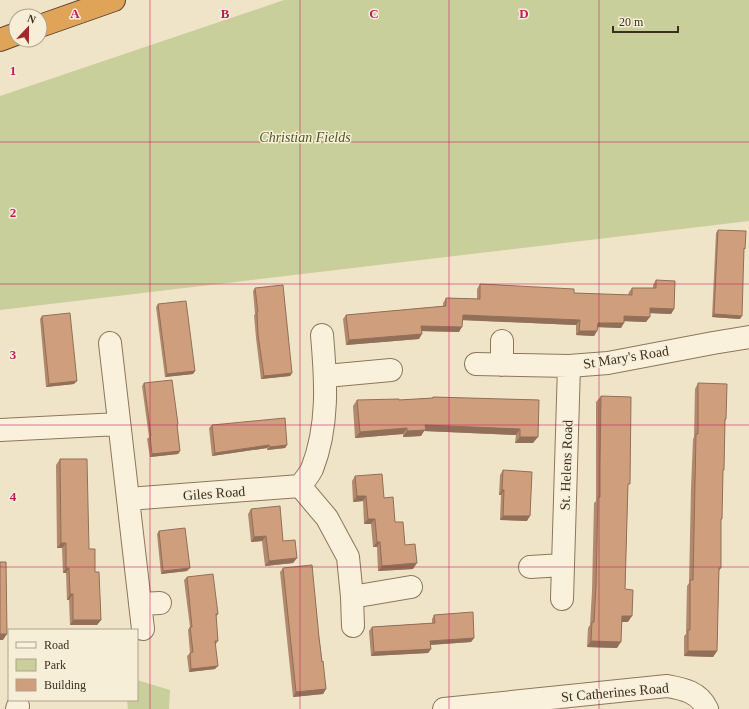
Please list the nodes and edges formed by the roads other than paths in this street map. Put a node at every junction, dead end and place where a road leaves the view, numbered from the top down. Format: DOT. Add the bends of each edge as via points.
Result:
graph roads {
  1 [pos="114,0"];
  2 [pos="48,23"];
  3 [pos="322,335"];
  4 [pos="749,337"];
  5 [pos="502,341"];
  6 [pos="110,343"];
  7 [pos="476,364"];
  8 [pos="502,365"];
  9 [pos="569,366"];
  10 [pos="391,370"];
  11 [pos="326,376"];
  12 [pos="119,424"];
  13 [pos="0,430"];
  14 [pos="300,486"];
  15 [pos="128,499"];
  16 [pos="563,565"];
  17 [pos="530,567"];
  18 [pos="410,587"];
  19 [pos="352,598"];
  20 [pos="562,600"];
  21 [pos="352,626"];
  22 [pos="143,628"];
  23 [pos="444,709"];
  24 [pos="707,709"];
  1 -- 2 [label="highway"];
  3 -- 11 [label="street"];
  4 -- 9 [label="street, St Mary's Road" via="608,363"];
  5 -- 8 [label="street"];
  6 -- 12 [label="street"];
  7 -- 8 [label="street, St Mary's Road"];
  8 -- 9 [label="street, St Mary's Road"];
  9 -- 16 [label="street, St. Helens Road"];
  10 -- 11 [label="street"];
  11 -- 14 [label="street" via="326,406 320,443 311,470"];
  12 -- 13 [label="street"];
  12 -- 15 [label="street"];
  14 -- 15 [label="street, Giles Road"];
  14 -- 19 [label="street" via="328,518 348,556"];
  15 -- 22 [label="street" via="150,603"];
  16 -- 17 [label="street"];
  16 -- 20 [label="street, St. Helens Road"];
  18 -- 19 [label="street"];
  19 -- 21 [label="street"];
  23 -- 24 [label="street, St Catherines Road" via="667,686 688,690 703,701"];
}
